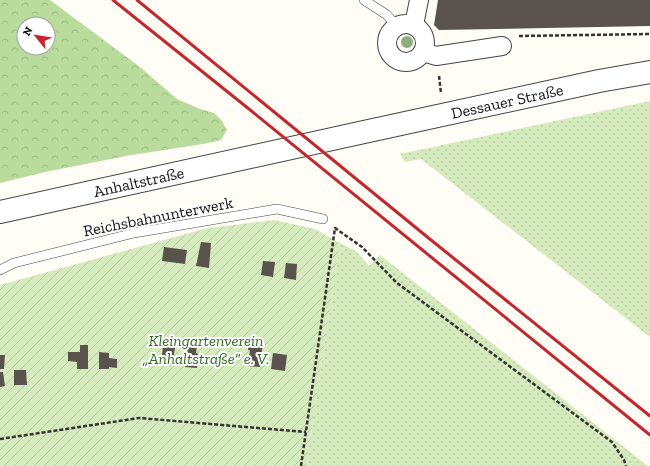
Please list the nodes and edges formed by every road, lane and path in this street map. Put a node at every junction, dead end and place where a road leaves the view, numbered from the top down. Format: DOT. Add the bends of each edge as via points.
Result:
graph roads {
  1 [pos="364,0"];
  2 [pos="419,0"];
  3 [pos="405,26"];
  4 [pos="650,34"];
  5 [pos="502,46"];
  6 [pos="423,52"];
  7 [pos="650,72"];
  8 [pos="278,151"];
  9 [pos="0,212"];
  10 [pos="323,219"];
  11 [pos="0,270"];
  12 [pos="306,432"];
  13 [pos="0,439"];
  14 [pos="301,466"];
  15 [pos="626,466"];
  1 -- 3 [label="lane"];
  2 -- 3 [label="street"];
  3 -- 6 [label="street" via="423,34"];
  3 -- 6 [label="street" via="391,30 386,42 390,54 401,62 407,62 413,61"];
  4 -- 5 [label="path" via="510,36"];
  5 -- 6 [label="street" via="436,56"];
  7 -- 8 [label="street, Dessauer Straße"];
  8 -- 9 [label="street, Anhaltstraße"];
  10 -- 11 [label="lane, Reichsbahnunterwerk" via="277,209 219,218 134,233 14,263"];
  12 -- 13 [label="path" via="139,418"];
  12 -- 14 [label="path"];
  12 -- 15 [label="path" via="335,228 362,247 397,283 612,442"];
}
